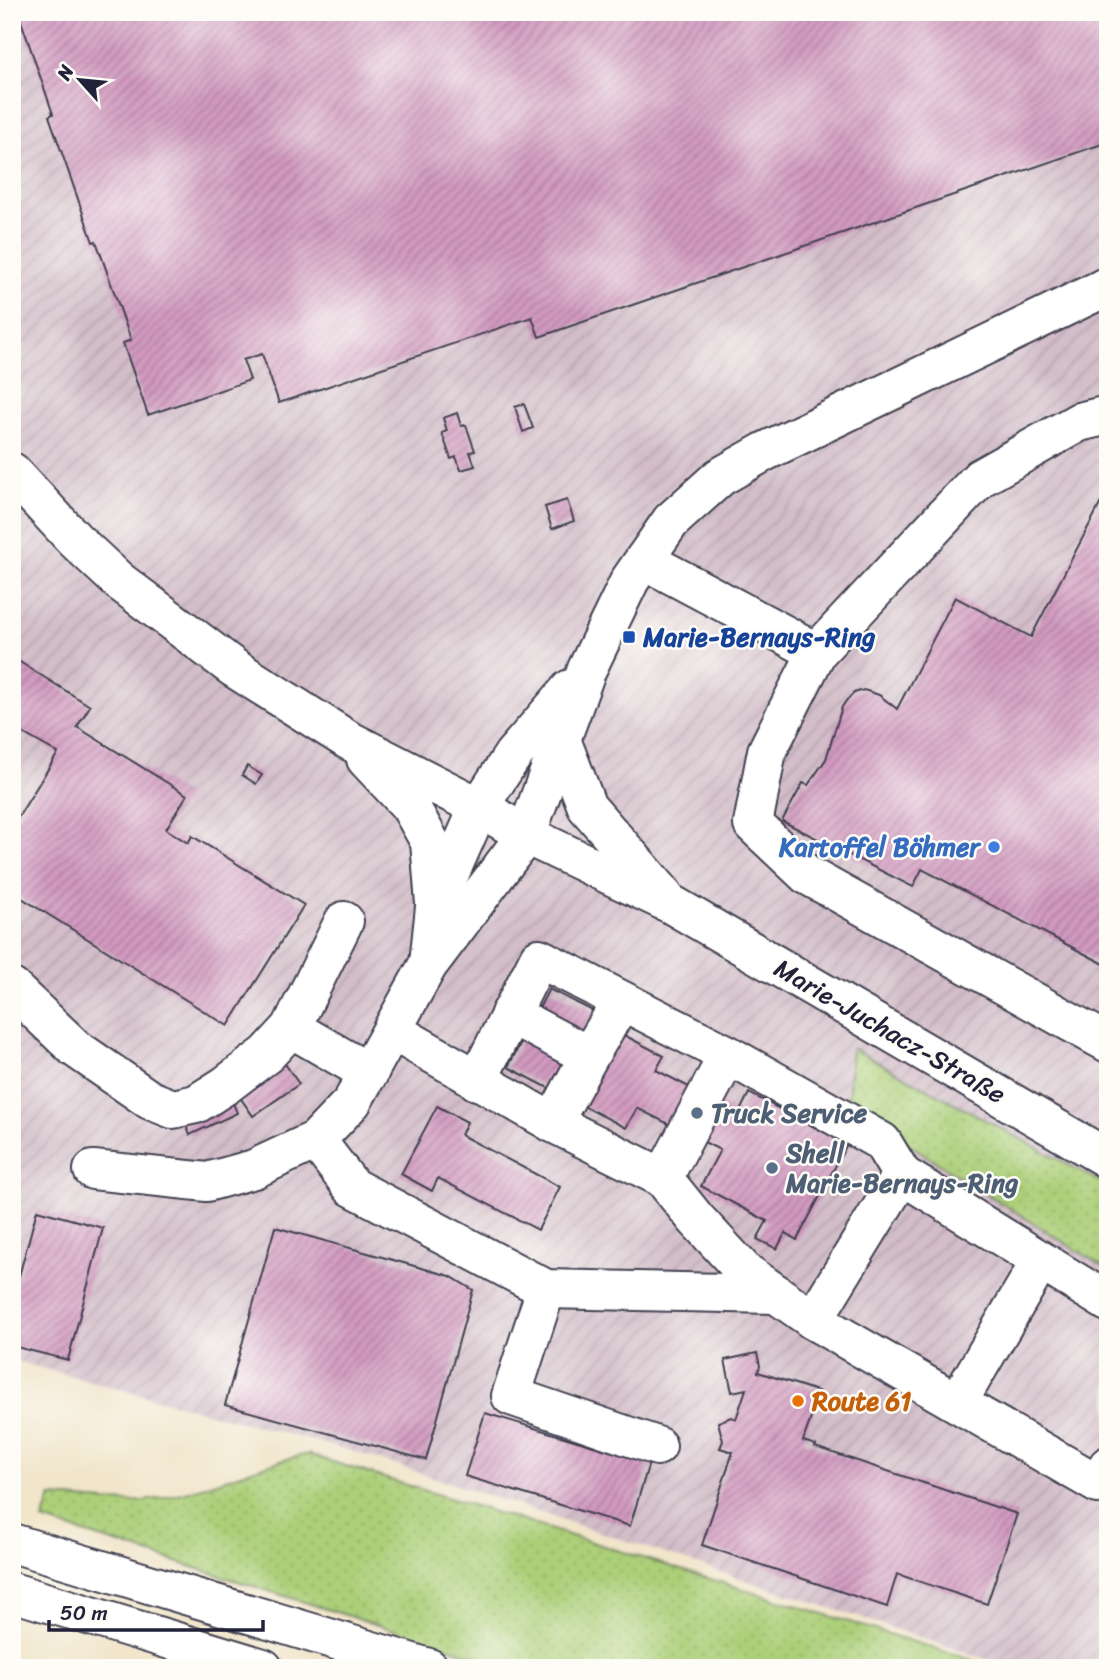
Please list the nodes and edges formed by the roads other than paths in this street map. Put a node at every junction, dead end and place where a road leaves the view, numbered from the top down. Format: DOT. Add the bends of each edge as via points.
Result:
graph roads {
  1 [pos="1108,286"];
  2 [pos="1108,415"];
  3 [pos="12,471"];
  4 [pos="644,560"];
  5 [pos="817,652"];
  6 [pos="587,669"];
  7 [pos="348,740"];
  8 [pos="562,742"];
  9 [pos="480,807"];
  10 [pos="526,835"];
  11 [pos="671,904"];
  12 [pos="435,908"];
  13 [pos="344,921"];
  14 [pos="428,965"];
  15 [pos="12,988"];
  16 [pos="621,1002"];
  17 [pos="510,1014"];
  18 [pos="291,1028"];
  19 [pos="393,1031"];
  20 [pos="1108,1043"];
  21 [pos="728,1055"];
  22 [pos="589,1056"];
  23 [pos="369,1073"];
  24 [pos="477,1081"];
  25 [pos="553,1123"];
  26 [pos="316,1140"];
  27 [pos="1108,1159"];
  28 [pos="93,1170"];
  29 [pos="902,1175"];
  30 [pos="663,1178"];
  31 [pos="1040,1262"];
  32 [pos="545,1289"];
  33 [pos="776,1294"];
  34 [pos="1108,1302"];
  35 [pos="813,1320"];
  36 [pos="958,1402"];
  37 [pos="657,1447"];
  38 [pos="1108,1466"];
  39 [pos="12,1543"];
  40 [pos="12,1592"];
  41 [pos="263,1668"];
  42 [pos="429,1668"];
  1 -- 4 [label="main road" via="720,477 671,521"];
  2 -- 5 [label="main road" via="1079,422 980,478"];
  3 -- 7 [label="main road, Marie-Juchacz-Straße" via="119,581 234,668"];
  4 -- 5 [label="main road"];
  4 -- 6 [label="main road"];
  5 -- 20 [label="main road" via="767,751 753,824 807,875"];
  6 -- 8 [label="main road"];
  6 -- 9 [label="main road" via="513,755"];
  7 -- 9 [label="main road, Marie-Juchacz-Straße"];
  7 -- 12 [label="main road, Marie-Juchacz-Straße" via="410,806 430,842"];
  8 -- 10 [label="main road"];
  8 -- 11 [label="main road, Marie-Juchacz-Straße" via="587,807"];
  9 -- 10 [label="main road, Marie-Juchacz-Straße"];
  9 -- 12 [label="main road"];
  10 -- 11 [label="main road, Marie-Juchacz-Straße"];
  10 -- 14 [label="main road"];
  11 -- 27 [label="main road, Marie-Juchacz-Straße"];
  12 -- 14 [label="main road"];
  13 -- 18 [label="main road"];
  14 -- 19 [label="main road"];
  15 -- 18 [label="main road" via="75,1048 150,1100 173,1109 196,1104 226,1086"];
  16 -- 17 [label="main road" via="539,958"];
  16 -- 21 [label="main road"];
  16 -- 22 [label="main road"];
  17 -- 22 [label="main road"];
  17 -- 24 [label="main road"];
  18 -- 23 [label="main road"];
  19 -- 23 [label="main road"];
  19 -- 24 [label="main road"];
  21 -- 29 [label="main road" via="883,1142"];
  21 -- 30 [label="main road"];
  22 -- 25 [label="main road"];
  23 -- 26 [label="main road" via="352,1101"];
  24 -- 25 [label="main road"];
  25 -- 30 [label="main road"];
  26 -- 28 [label="main road" via="254,1169 208,1182"];
  26 -- 32 [label="main road" via="352,1187"];
  29 -- 31 [label="main road"];
  29 -- 35 [label="main road"];
  30 -- 33 [label="main road" via="744,1271"];
  31 -- 34 [label="main road"];
  31 -- 36 [label="main road"];
  32 -- 33 [label="main road"];
  32 -- 37 [label="main road" via="511,1396"];
  33 -- 35 [label="main road"];
  35 -- 36 [label="main road"];
  36 -- 38 [label="main road" via="1098,1484"];
  39 -- 42 [label="main road"];
  40 -- 41 [label="main road"];
}
